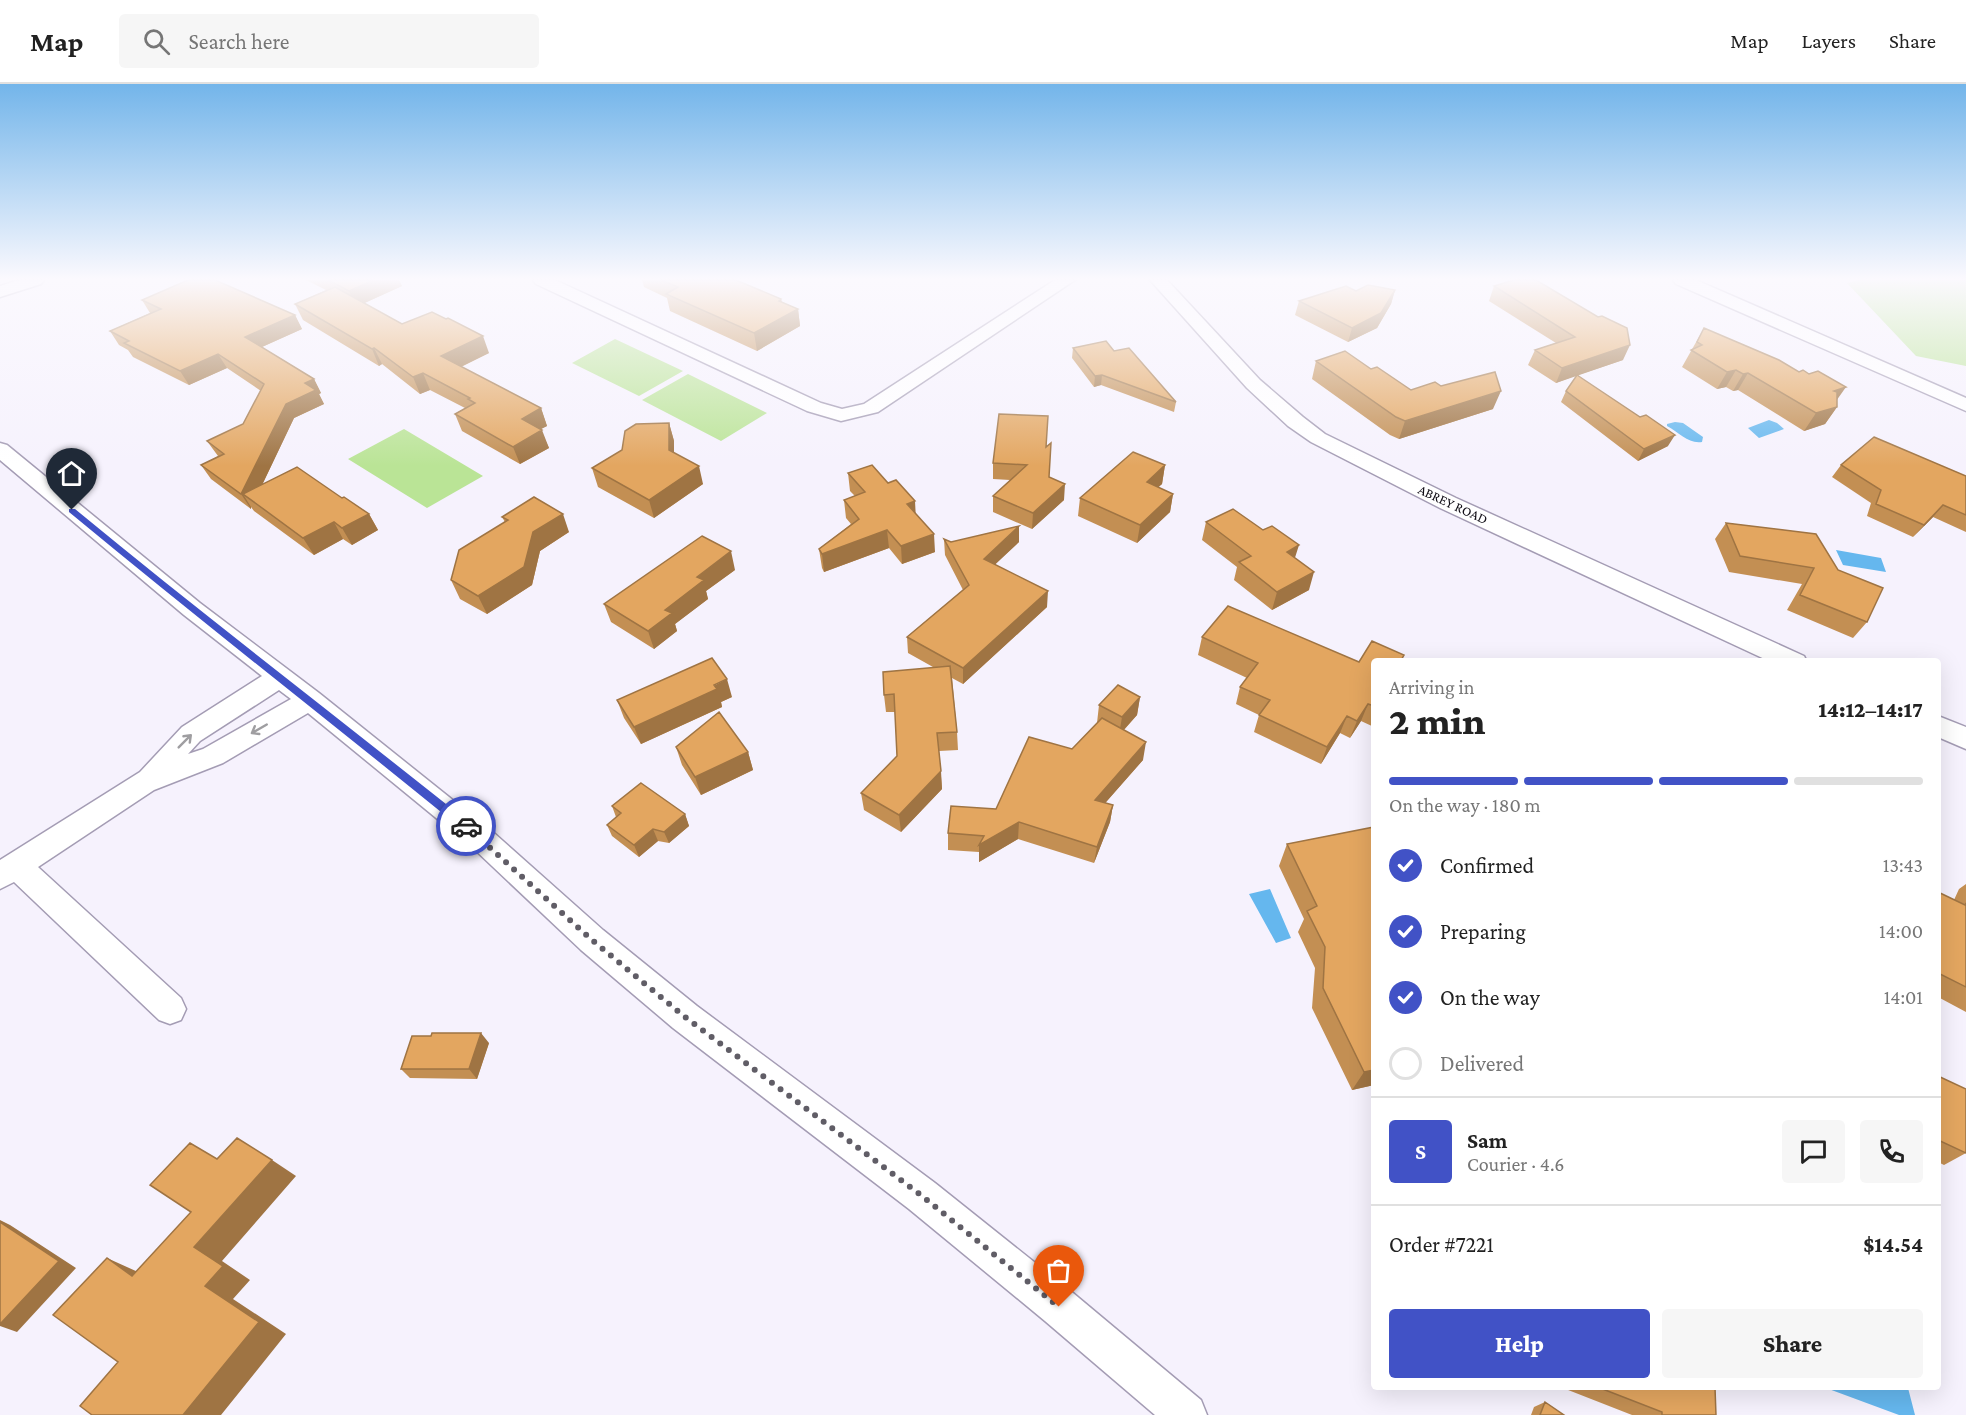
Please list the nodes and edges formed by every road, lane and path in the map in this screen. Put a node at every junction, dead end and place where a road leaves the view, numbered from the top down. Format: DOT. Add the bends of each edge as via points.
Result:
graph roads {
  1 [pos="675,342"];
  2 [pos="971,342"];
  3 [pos="1216,342"];
  4 [pos="1823,342"];
  5 [pos="1966,405"];
  6 [pos="0,449"];
  7 [pos="1786,658"];
  8 [pos="279,678"];
  9 [pos="310,700"];
  10 [pos="1941,727"];
  11 [pos="1966,739"];
  12 [pos="144,782"];
  13 [pos="8,870"];
  14 [pos="170,1009"];
  15 [pos="1186,1415"];
  1 -- 2 [label="street" via="814,407 841,415 871,408"];
  3 -- 7 [label="street, ABREY ROAD" via="1260,390 1318,438 1438,498"];
  4 -- 5 [label="street"];
  6 -- 8 [label="street"];
  8 -- 9 [label="street"];
  12 -- 8 [label="street, one-way" via="192,734"];
  9 -- 12 [label="street, one-way" via="213,756"];
  9 -- 15 [label="street" via="484,841 592,940 685,1017 922,1196"];
  10 -- 11 [label="street"];
  12 -- 13 [label="street"];
  13 -- 14 [label="street"];
}
